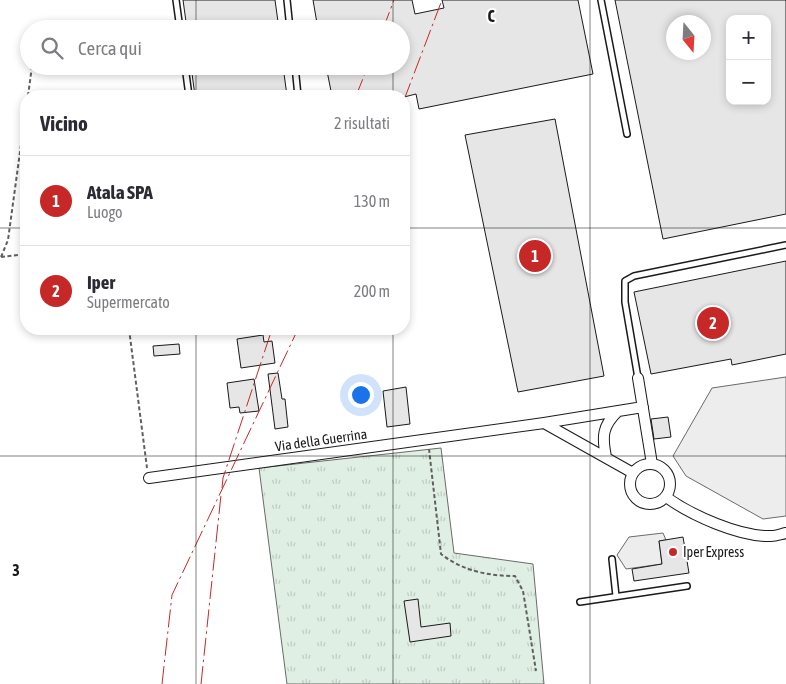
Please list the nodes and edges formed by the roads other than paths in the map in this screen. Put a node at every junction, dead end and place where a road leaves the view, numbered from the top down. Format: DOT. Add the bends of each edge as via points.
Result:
graph roads {
  1 [pos="176,0"];
  2 [pos="287,0"];
  3 [pos="601,0"];
  4 [pos="179,20"];
  5 [pos="289,20"];
  6 [pos="186,75"];
  7 [pos="296,75"];
  8 [pos="188,90"];
  9 [pos="297,90"];
  10 [pos="628,134"];
  11 [pos="786,245"];
  12 [pos="638,378"];
  13 [pos="642,407"];
  14 [pos="618,411"];
  15 [pos="544,423"];
  16 [pos="606,457"];
  17 [pos="652,464"];
  18 [pos="633,473"];
  19 [pos="149,478"];
  20 [pos="666,497"];
  21 [pos="786,533"];
  22 [pos="612,559"];
  23 [pos="686,586"];
  24 [pos="616,596"];
  25 [pos="580,602"];
  1 -- 4 [label="lane"];
  2 -- 5 [label="lane"];
  3 -- 10 [label="lane"];
  6 -- 8 [label="lane"];
  7 -- 9 [label="lane"];
  11 -- 12 [label="lane" via="634,276 625,281 625,302"];
  12 -- 13 [label="street"];
  13 -- 14 [label="street, Via della Guerrina"];
  13 -- 17 [label="street"];
  14 -- 15 [label="street, Via della Guerrina"];
  14 -- 16 [label="street" via="604,430"];
  15 -- 16 [label="street"];
  15 -- 19 [label="street, Via della Guerrina"];
  16 -- 18 [label="street"];
  17 -- 18 [label="street"];
  17 -- 20 [label="street" via="667,474 670,486"];
  18 -- 20 [label="street" via="630,484 637,500 652,504"];
  20 -- 21 [label="street" via="680,507 734,531 770,536"];
  22 -- 24 [label="lane"];
  23 -- 24 [label="lane"];
  24 -- 25 [label="lane"];
}
